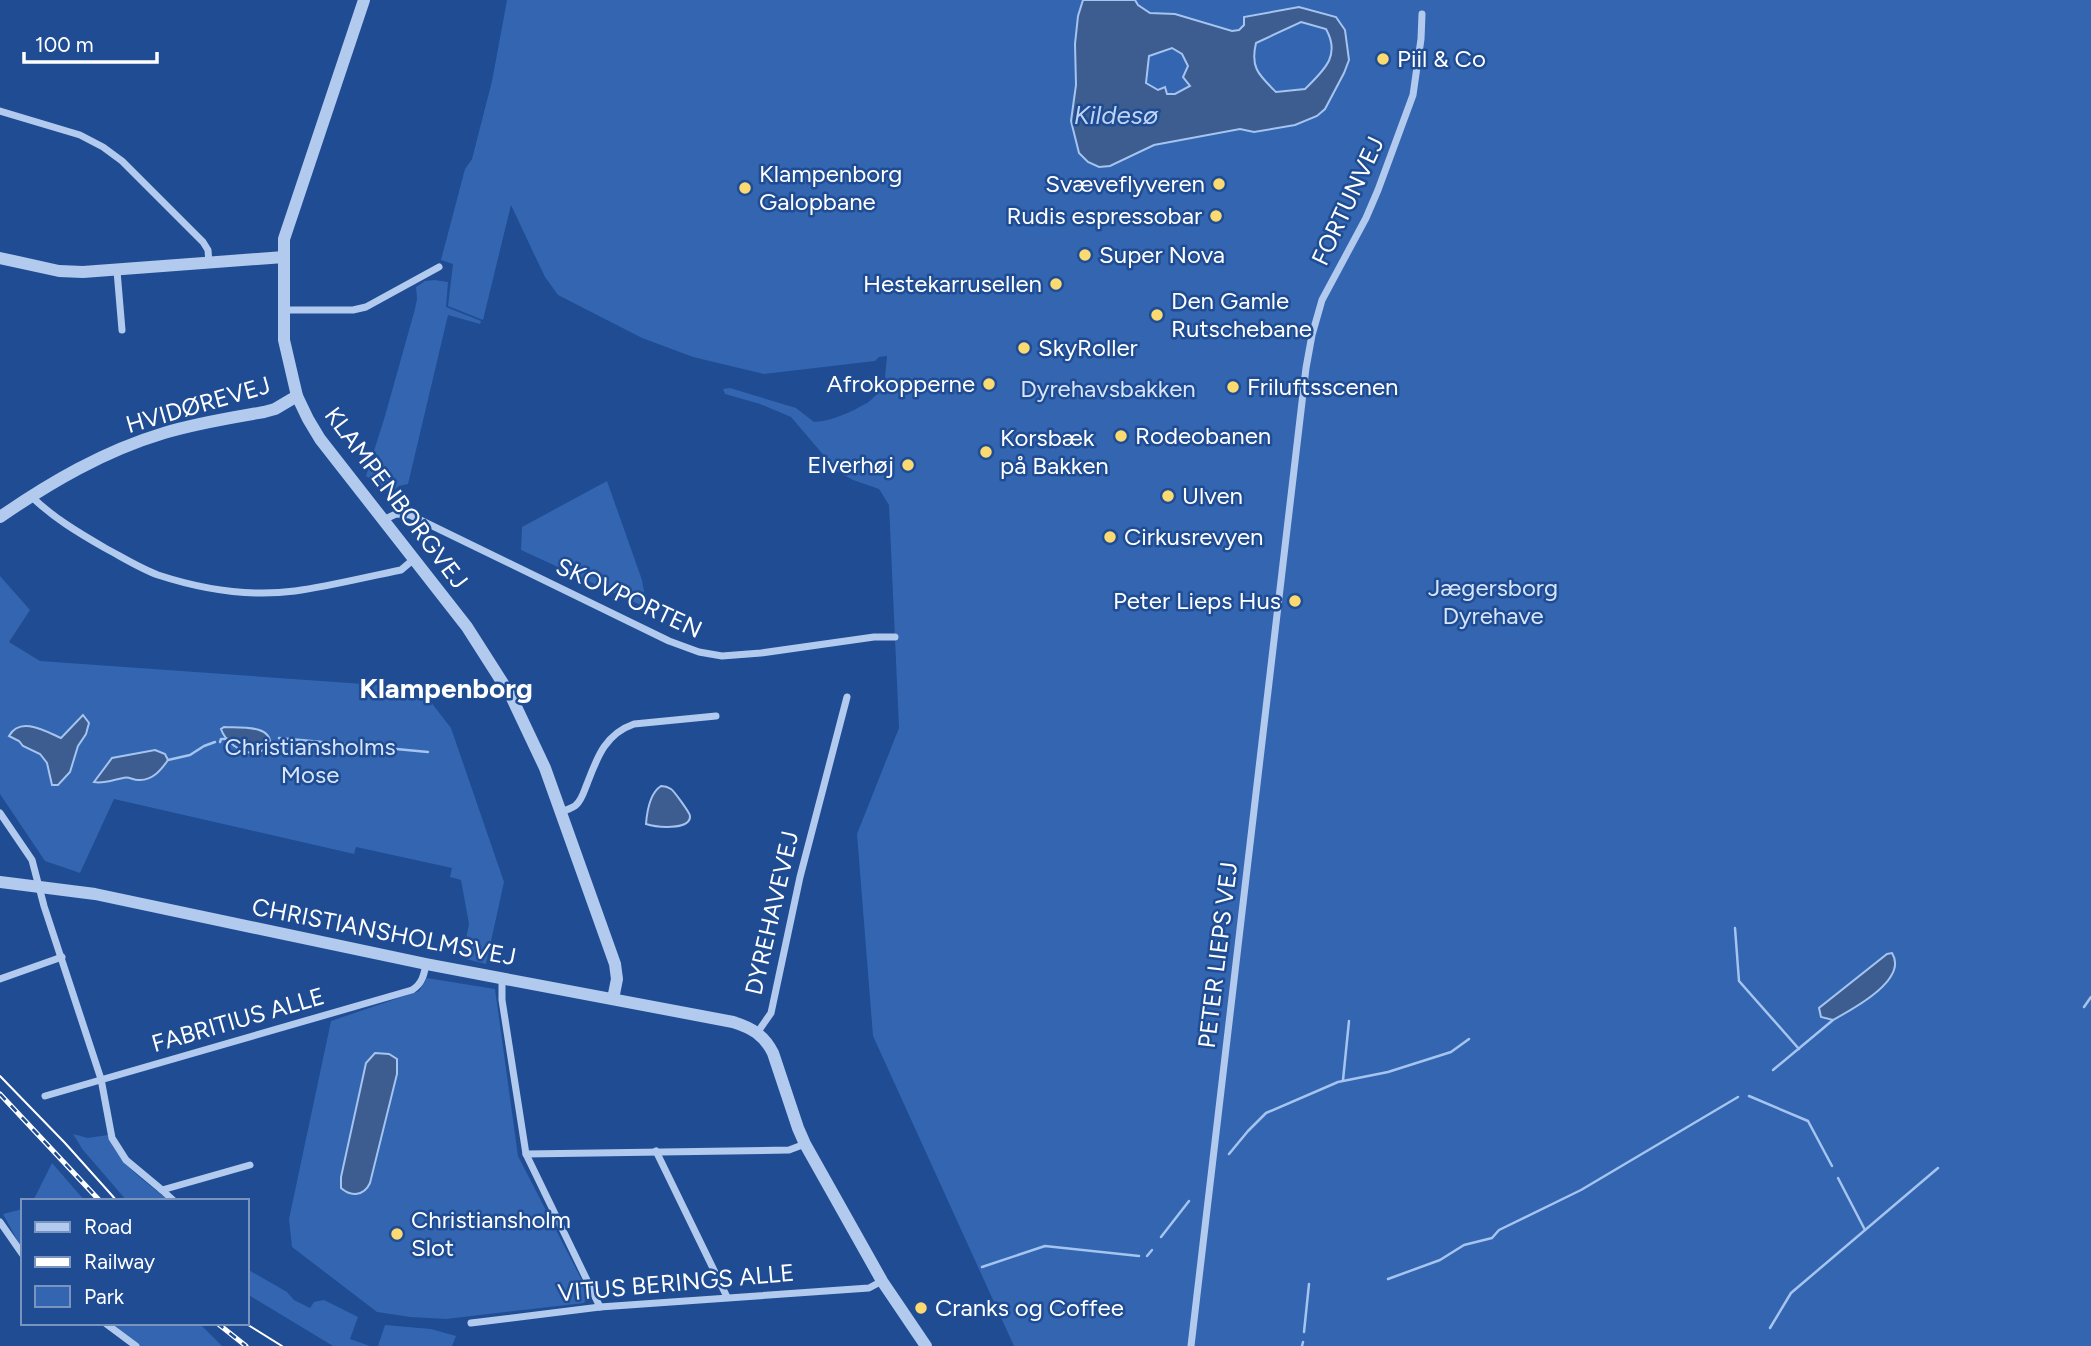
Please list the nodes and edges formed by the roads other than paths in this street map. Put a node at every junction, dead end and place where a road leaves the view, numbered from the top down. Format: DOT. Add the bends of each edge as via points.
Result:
graph roads {
  1 [pos="364,0"];
  2 [pos="1422,14"];
  3 [pos="0,111"];
  4 [pos="284,257"];
  5 [pos="0,258"];
  6 [pos="209,263"];
  7 [pos="439,267"];
  8 [pos="117,271"];
  9 [pos="283,310"];
  10 [pos="122,330"];
  11 [pos="298,396"];
  12 [pos="31,496"];
  13 [pos="0,517"];
  14 [pos="383,520"];
  15 [pos="414,559"];
  16 [pos="1283,569"];
  17 [pos="895,637"];
  18 [pos="847,697"];
  19 [pos="716,716"];
  20 [pos="561,812"];
  21 [pos="0,813"];
  22 [pos="0,882"];
  23 [pos="39,887"];
  24 [pos="62,957"];
  25 [pos="426,964"];
  26 [pos="502,978"];
  27 [pos="0,979"];
  28 [pos="613,999"];
  29 [pos="757,1033"];
  30 [pos="101,1079"];
  31 [pos="45,1096"];
  32 [pos="805,1144"];
  33 [pos="656,1151"];
  34 [pos="526,1154"];
  35 [pos="250,1165"];
  36 [pos="162,1190"];
  37 [pos="172,1199"];
  38 [pos="0,1222"];
  39 [pos="21,1252"];
  40 [pos="882,1281"];
  41 [pos="727,1297"];
  42 [pos="600,1307"];
  43 [pos="471,1323"];
  44 [pos="108,1325"];
  45 [pos="136,1346"];
  46 [pos="926,1346"];
  47 [pos="1191,1346"];
  1 -- 4 [label="street, KLAMPENBORGVEJ" via="288,226"];
  2 -- 16 [label="street, FORTUNVEJ" via="1413,94 1398,139 1366,218 1322,300 1312,335"];
  3 -- 6 [label="street" via="80,135 103,147 203,242"];
  4 -- 6 [label="street"];
  4 -- 9 [label="street, KLAMPENBORGVEJ"];
  5 -- 8 [label="street" via="59,271"];
  6 -- 8 [label="street"];
  7 -- 9 [label="street" via="366,307"];
  8 -- 10 [label="street"];
  9 -- 11 [label="street, KLAMPENBORGVEJ" via="284,341"];
  11 -- 12 [label="street, HVIDØREVEJ" via="275,409 194,425 123,448"];
  11 -- 14 [label="street, KLAMPENBORGVEJ" via="320,439"];
  12 -- 13 [label="street, HVIDØREVEJ"];
  12 -- 15 [label="street" via="44,509 135,564 204,587 295,591 401,570"];
  14 -- 15 [label="street, KLAMPENBORGVEJ"];
  14 -- 17 [label="street, SKOVPORTEN" via="396,514 410,516 699,652 722,656"];
  15 -- 20 [label="street, KLAMPENBORGVEJ" via="467,627 511,696"];
  16 -- 47 [label="street, PETER LIEPS VEJ"];
  18 -- 29 [label="street, DYREHAVEVEJ" via="800,877 771,1013"];
  19 -- 20 [label="street" via="621,729 596,759 582,797"];
  20 -- 28 [label="street, KLAMPENBORGVEJ" via="615,964"];
  21 -- 23 [label="street" via="32,860"];
  22 -- 23 [label="street, CHRISTIANSHOLMSVEJ"];
  23 -- 24 [label="street"];
  23 -- 25 [label="street, CHRISTIANSHOLMSVEJ" via="95,894"];
  24 -- 27 [label="street"];
  24 -- 30 [label="street"];
  25 -- 26 [label="street, CHRISTIANSHOLMSVEJ"];
  25 -- 30 [label="street, FABRITIUS ALLE" via="419,986 412,989"];
  26 -- 28 [label="street, CHRISTIANSHOLMSVEJ"];
  26 -- 34 [label="street"];
  28 -- 29 [label="street, CHRISTIANSHOLMSVEJ" via="733,1022"];
  29 -- 32 [label="street, DYREHAVEVEJ" via="773,1053"];
  30 -- 31 [label="street, FABRITIUS ALLE"];
  30 -- 36 [label="street" via="117,1149"];
  32 -- 33 [label="street" via="789,1150"];
  32 -- 40 [label="street, DYREHAVEVEJ"];
  33 -- 34 [label="street"];
  33 -- 41 [label="street"];
  34 -- 42 [label="street"];
  35 -- 36 [label="street"];
  36 -- 37 [label="street"];
  38 -- 39 [label="street"];
  40 -- 41 [label="street, VITUS BERINGS ALLE" via="869,1288"];
  40 -- 46 [label="street, DYREHAVEVEJ"];
  41 -- 42 [label="street, VITUS BERINGS ALLE"];
  42 -- 43 [label="street, VITUS BERINGS ALLE"];
  44 -- 45 [label="street"];
}
